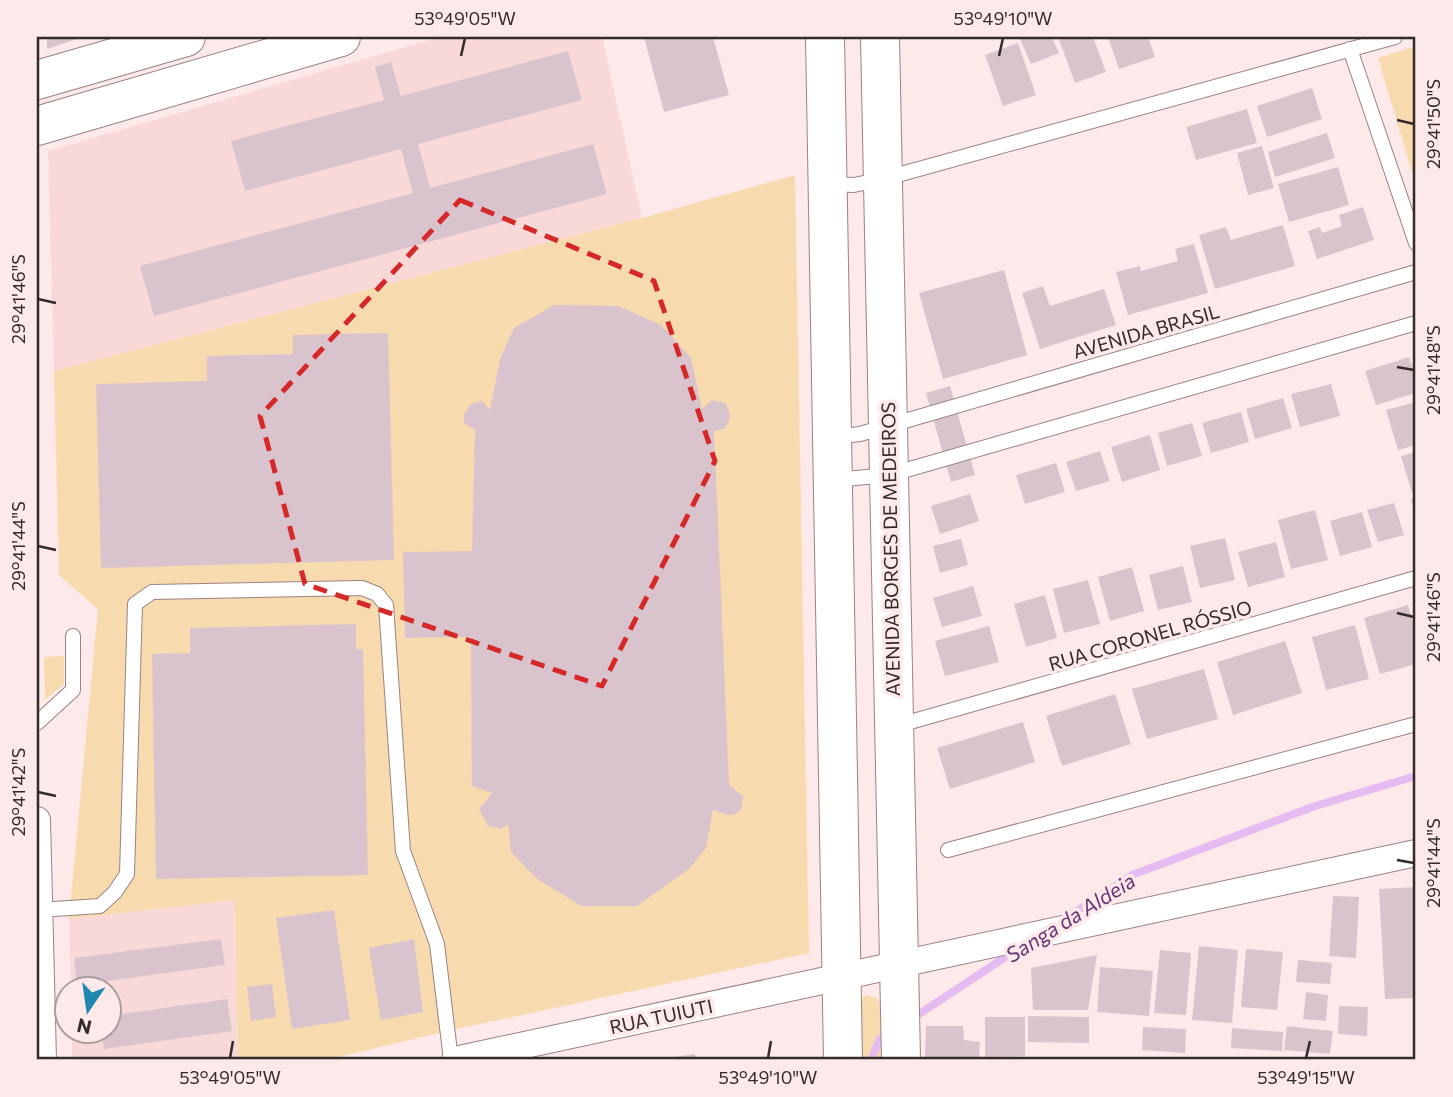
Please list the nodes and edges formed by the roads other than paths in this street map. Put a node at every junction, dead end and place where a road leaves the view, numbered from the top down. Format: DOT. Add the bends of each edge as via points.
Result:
graph roads {
  1 [pos="186,37"];
  2 [pos="341,37"];
  3 [pos="825,37"];
  4 [pos="880,37"];
  5 [pos="1395,37"];
  6 [pos="1350,49"];
  7 [pos="37,80"];
  8 [pos="37,126"];
  9 [pos="883,179"];
  10 [pos="828,184"];
  11 [pos="1416,243"];
  12 [pos="1416,272"];
  13 [pos="1416,323"];
  14 [pos="887,426"];
  15 [pos="832,437"];
  16 [pos="889,475"];
  17 [pos="833,481"];
  18 [pos="1416,578"];
  19 [pos="73,636"];
  20 [pos="37,723"];
  21 [pos="1416,724"];
  22 [pos="894,727"];
  23 [pos="837,730"];
  24 [pos="37,820"];
  25 [pos="948,850"];
  26 [pos="1416,853"];
  27 [pos="39,911"];
  28 [pos="869,972"];
  29 [pos="43,1060"];
  30 [pos="453,1060"];
  31 [pos="843,1060"];
  32 [pos="901,1060"];
  1 -- 7 [label="main road"];
  2 -- 8 [label="main road"];
  3 -- 10 [label="main road, AVENIDA BORGES DE MEDEIROS"];
  4 -- 9 [label="main road, AVENIDA BORGES DE MEDEIROS"];
  5 -- 6 [label="lane"];
  6 -- 9 [label="lane"];
  6 -- 11 [label="lane"];
  9 -- 10 [label="lane"];
  9 -- 14 [label="main road, AVENIDA BORGES DE MEDEIROS"];
  10 -- 15 [label="main road, AVENIDA BORGES DE MEDEIROS"];
  12 -- 14 [label="lane, AVENIDA BRASIL"];
  13 -- 16 [label="lane"];
  14 -- 15 [label="lane, AVENIDA BRASIL"];
  14 -- 16 [label="main road, AVENIDA BORGES DE MEDEIROS"];
  15 -- 17 [label="main road, AVENIDA BORGES DE MEDEIROS"];
  16 -- 17 [label="lane"];
  16 -- 22 [label="main road, AVENIDA BORGES DE MEDEIROS"];
  17 -- 23 [label="main road, AVENIDA BORGES DE MEDEIROS"];
  18 -- 22 [label="lane, RUA CORONEL RÓSSIO"];
  19 -- 20 [label="lane" via="73,690"];
  21 -- 25 [label="lane"];
  22 -- 23 [label="main road"];
  22 -- 28 [label="main road, AVENIDA BORGES DE MEDEIROS"];
  23 -- 28 [label="main road, AVENIDA BORGES DE MEDEIROS"];
  24 -- 27 [label="street"];
  26 -- 28 [label="street, RUA TUIUTI"];
  27 -- 29 [label="street"];
  27 -- 30 [label="lane" via="100,906 127,874 135,604 152,592 362,588 377,594 386,605 403,851 438,944"];
  28 -- 30 [label="street, RUA TUIUTI"];
  28 -- 31 [label="main road, AVENIDA BORGES DE MEDEIROS"];
  28 -- 32 [label="main road, AVENIDA BORGES DE MEDEIROS"];
}
